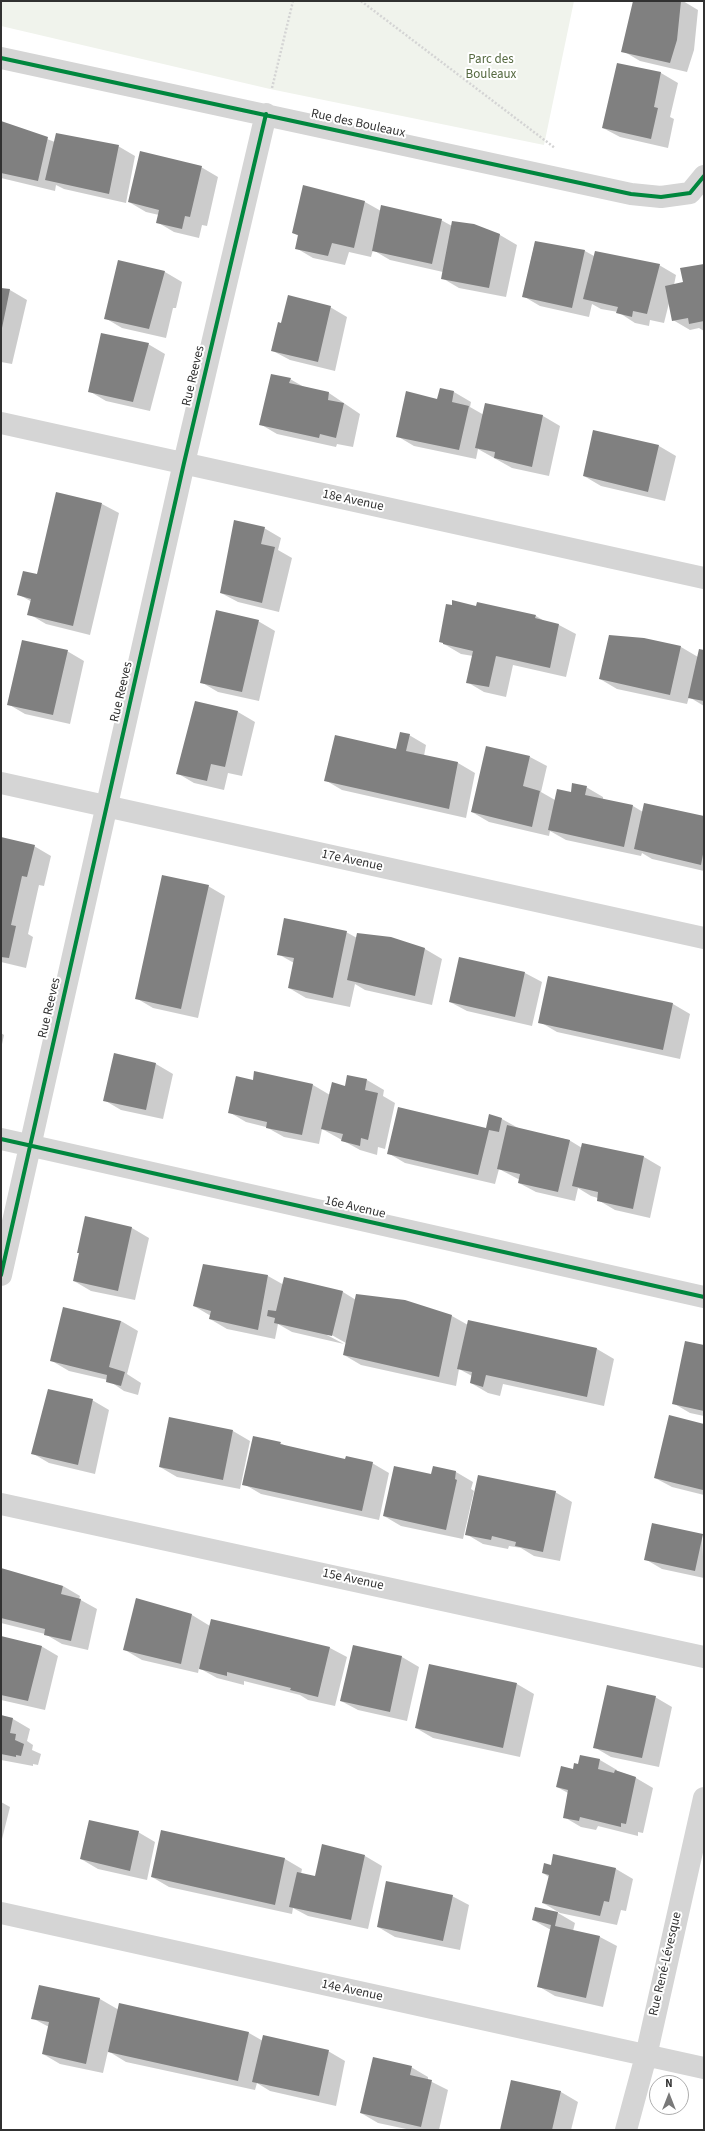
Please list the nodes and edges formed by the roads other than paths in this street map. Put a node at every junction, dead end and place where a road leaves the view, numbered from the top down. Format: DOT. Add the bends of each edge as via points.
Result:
graph roads {
  1 [pos="1,58"];
  2 [pos="266,114"];
  3 [pos="704,176"];
  4 [pos="1,423"];
  5 [pos="184,463"];
  6 [pos="704,578"];
  7 [pos="1,784"];
  8 [pos="106,807"];
  9 [pos="704,938"];
  10 [pos="1,1139"];
  11 [pos="29,1146"];
  12 [pos="1,1276"];
  13 [pos="704,1297"];
  14 [pos="1,1504"];
  15 [pos="704,1657"];
  16 [pos="704,1798"];
  17 [pos="1,1913"];
  18 [pos="646,2056"];
  19 [pos="704,2068"];
  20 [pos="626,2130"];
  1 -- 2 [label="street, Rue des Bouleaux"];
  2 -- 3 [label="street, Rue des Bouleaux" via="631,194 661,197 690,193"];
  2 -- 5 [label="street, Rue Reeves"];
  4 -- 5 [label="street, 18e Avenue"];
  5 -- 6 [label="street, 18e Avenue"];
  5 -- 8 [label="street, Rue Reeves"];
  7 -- 8 [label="street, 17e Avenue"];
  8 -- 9 [label="street, 17e Avenue"];
  8 -- 11 [label="street, Rue Reeves"];
  10 -- 11 [label="street, 16e Avenue"];
  11 -- 12 [label="street, Rue Reeves"];
  11 -- 13 [label="street, 16e Avenue"];
  14 -- 15 [label="street, 15e Avenue"];
  16 -- 18 [label="street, Rue René-Lévesque"];
  17 -- 18 [label="street, 14e Avenue"];
  18 -- 19 [label="street, 14e Avenue"];
  18 -- 20 [label="street, Rue René-Lévesque"];
}
